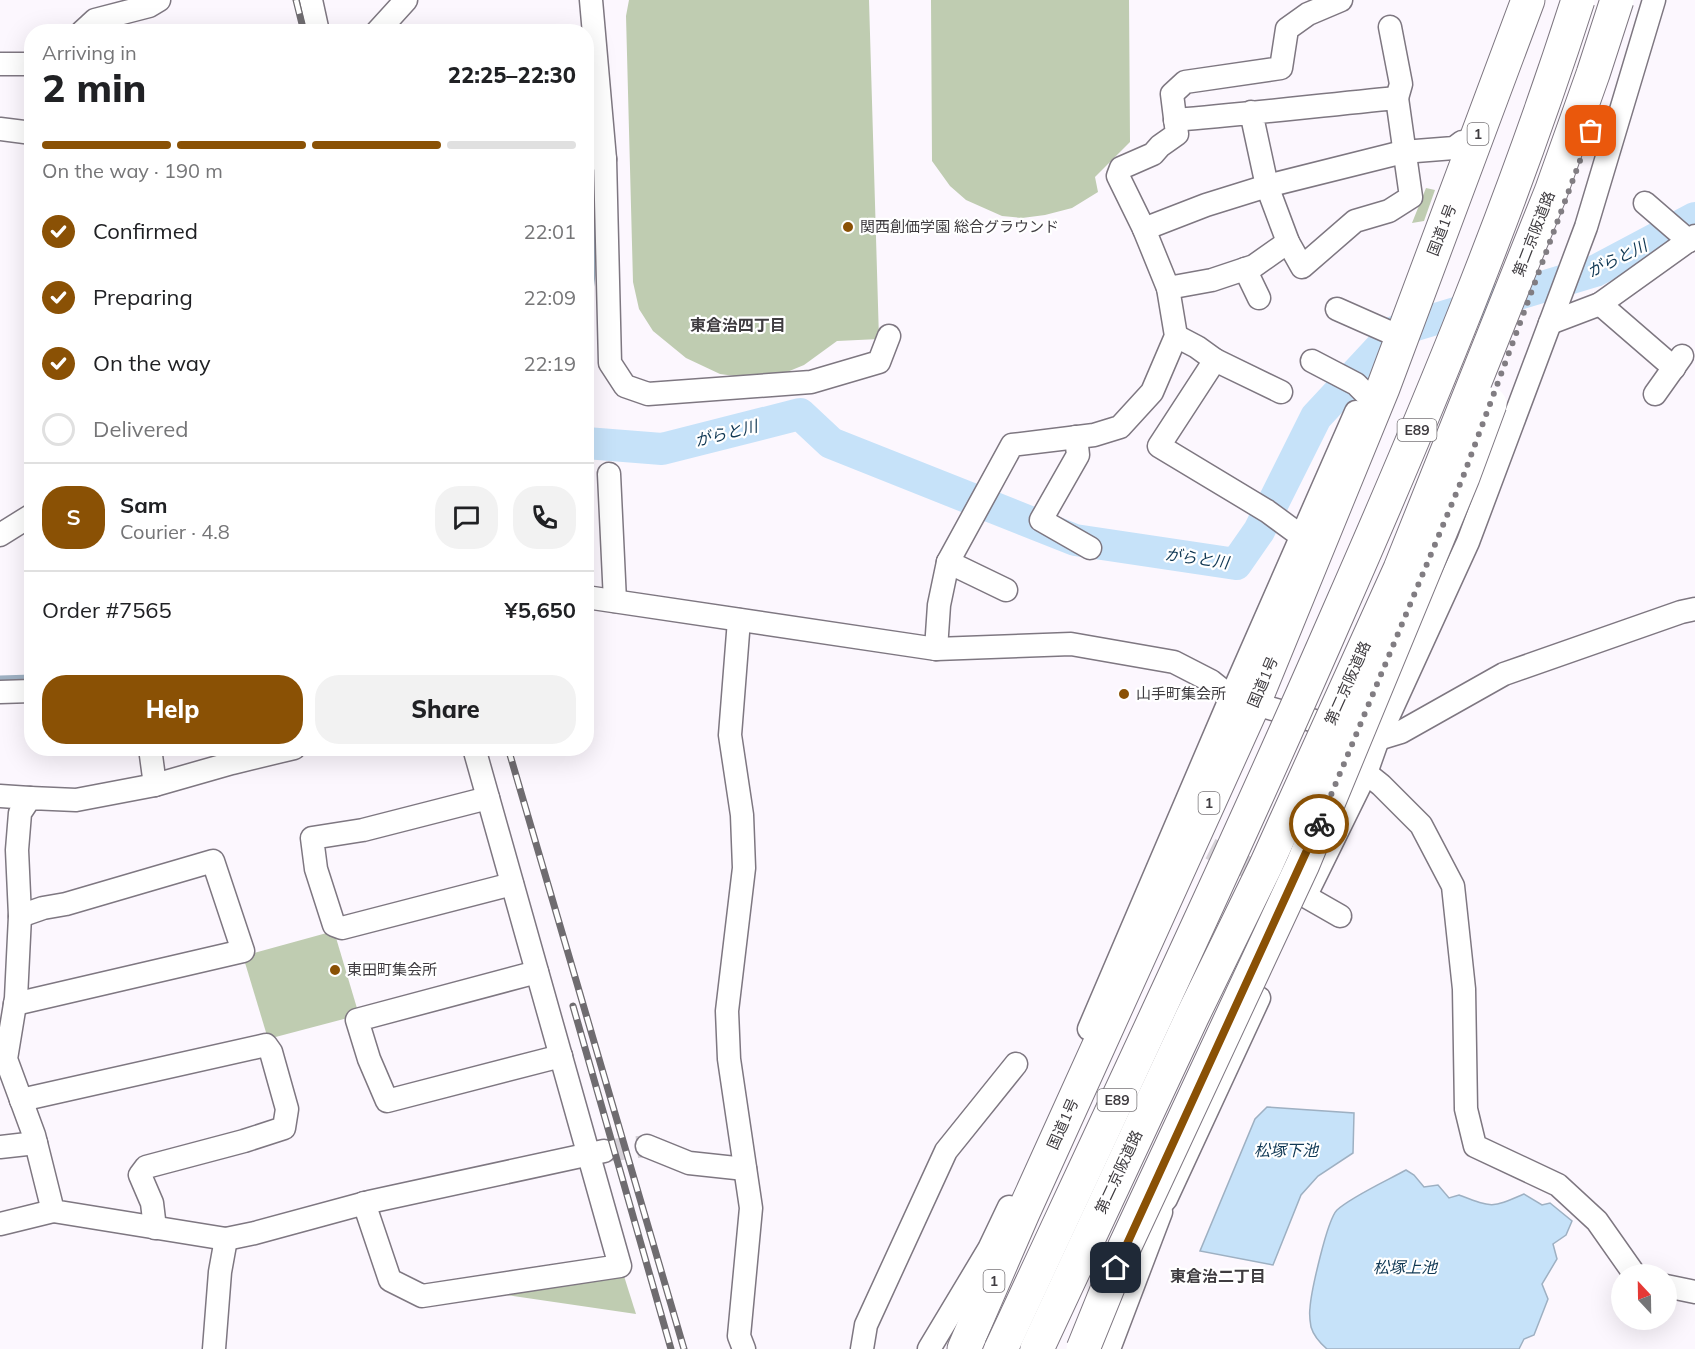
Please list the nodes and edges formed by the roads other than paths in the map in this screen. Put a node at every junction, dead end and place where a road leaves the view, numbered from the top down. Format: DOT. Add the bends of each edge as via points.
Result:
graph roads {
  1 [pos="159,0"];
  2 [pos="311,0"];
  3 [pos="406,0"];
  4 [pos="591,0"];
  5 [pos="1341,0"];
  6 [pos="1517,0"];
  7 [pos="1528,0"];
  8 [pos="1578,0"];
  9 [pos="1617,0"];
  10 [pos="1631,0"];
  11 [pos="1654,0"];
  12 [pos="91,24"];
  13 [pos="316,24"];
  14 [pos="385,24"];
  15 [pos="592,24"];
  16 [pos="1390,27"];
  17 [pos="0,64"];
  18 [pos="24,64"];
  19 [pos="594,74"];
  20 [pos="1397,98"];
  21 [pos="1251,112"];
  22 [pos="1175,120"];
  23 [pos="1462,142"];
  24 [pos="1403,152"];
  25 [pos="596,158"];
  26 [pos="1267,186"];
  27 [pos="1645,203"];
  28 [pos="1144,229"];
  29 [pos="1692,239"];
  30 [pos="1288,242"];
  31 [pos="1245,268"];
  32 [pos="1168,288"];
  33 [pos="1259,298"];
  34 [pos="1600,304"];
  35 [pos="1336,309"];
  36 [pos="1550,323"];
  37 [pos="1389,332"];
  38 [pos="889,336"];
  39 [pos="1176,336"];
  40 [pos="1215,360"];
  41 [pos="1312,361"];
  42 [pos="1374,390"];
  43 [pos="1281,392"];
  44 [pos="1655,394"];
  45 [pos="1076,437"];
  46 [pos="609,474"];
  47 [pos="24,520"];
  48 [pos="0,535"];
  49 [pos="1301,536"];
  50 [pos="1090,548"];
  51 [pos="1365,553"];
  52 [pos="948,562"];
  53 [pos="1006,590"];
  54 [pos="594,598"];
  55 [pos="615,601"];
  56 [pos="1695,609"];
  57 [pos="739,620"];
  58 [pos="936,649"];
  59 [pos="24,691"];
  60 [pos="0,692"];
  61 [pos="1243,700"];
  62 [pos="1335,714"];
  63 [pos="1378,739"];
  64 [pos="151,756"];
  65 [pos="264,756"];
  66 [pos="476,756"];
  67 [pos="1366,773"];
  68 [pos="154,785"];
  69 [pos="0,796"];
  70 [pos="30,798"];
  71 [pos="488,798"];
  72 [pos="8,850"];
  73 [pos="512,884"];
  74 [pos="1305,896"];
  75 [pos="20,916"];
  76 [pos="1340,916"];
  77 [pos="537,972"];
  78 [pos="15,1004"];
  79 [pos="561,1056"];
  80 [pos="1016,1064"];
  81 [pos="5,1068"];
  82 [pos="21,1100"];
  83 [pos="36,1143"];
  84 [pos="647,1146"];
  85 [pos="0,1147"];
  86 [pos="596,1152"];
  87 [pos="745,1169"];
  88 [pos="1166,1199"];
  89 [pos="364,1203"];
  90 [pos="53,1211"];
  91 [pos="0,1224"];
  92 [pos="155,1228"];
  93 [pos="226,1239"];
  94 [pos="1124,1248"];
  95 [pos="988,1249"];
  96 [pos="1627,1264"];
  97 [pos="1677,1288"];
  98 [pos="1695,1292"];
  99 [pos="214,1349"];
  100 [pos="744,1349"];
  101 [pos="862,1349"];
  102 [pos="929,1349"];
  103 [pos="957,1349"];
  104 [pos="964,1349"];
  105 [pos="979,1349"];
  106 [pos="1001,1349"];
  107 [pos="1037,1349"];
  108 [pos="1069,1349"];
  109 [pos="1083,1349"];
  110 [pos="1109,1349"];
  1 -- 12 [label="street"];
  2 -- 13 [label="street"];
  3 -- 14 [label="street"];
  4 -- 15 [label="street"];
  5 -- 22 [label="street" via="1308,14 1287,29 1281,68 1185,82 1172,93"];
  6 -- 23 [label="street"];
  7 -- 42 [label="highway, 国道1号 / 1" via="1428,267"];
  8 -- 51 [label="highway, E89, bridge" via="1455,340"];
  9 -- 62 [label="highway, 第二京阪道路 / E89, bridge" via="1551,192 1490,347 1400,569"];
  10 -- 94 [label="highway, bridge" via="1599,109 1459,488 1302,864"];
  11 -- 36 [label="street" via="1586,227"];
  16 -- 20 [label="street" via="1401,84"];
  17 -- 18 [label="street"];
  19 -- 25 [label="street"];
  20 -- 21 [label="street"];
  20 -- 24 [label="street"];
  21 -- 22 [label="street"];
  21 -- 26 [label="street"];
  22 -- 28 [label="street" via="1177,134 1154,154 1121,168 1118,176"];
  23 -- 24 [label="street" via="1454,148"];
  23 -- 37 [label="street"];
  24 -- 26 [label="street"];
  24 -- 30 [label="street" via="1411,197 1389,211 1355,221 1302,267"];
  25 -- 38 [label="street" via="610,363 625,386 648,394 811,382 879,362"];
  26 -- 28 [label="street"];
  26 -- 30 [label="street"];
  27 -- 29 [label="street"];
  28 -- 32 [label="street"];
  29 -- 34 [label="street"];
  30 -- 31 [label="street"];
  31 -- 32 [label="street" via="1212,280"];
  31 -- 33 [label="street"];
  32 -- 39 [label="street"];
  34 -- 36 [label="street"];
  34 -- 44 [label="street" via="1678,361"];
  35 -- 37 [label="street"];
  36 -- 63 [label="street" via="1468,542"];
  37 -- 42 [label="street"];
  39 -- 40 [label="street"];
  39 -- 45 [label="street" via="1152,392 1120,427"];
  40 -- 43 [label="street"];
  40 -- 49 [label="street" via="1159,446"];
  41 -- 42 [label="street"];
  42 -- 49 [label="street"];
  42 -- 61 [label="highway, 国道1号 / 1"];
  45 -- 50 [label="street" via="1078,455 1041,520"];
  45 -- 52 [label="street" via="1012,445"];
  46 -- 55 [label="street"];
  47 -- 48 [label="street"];
  49 -- 61 [label="street"];
  51 -- 105 [label="highway, bridge" via="1287,684"];
  51 -- 106 [label="highway, E89, bridge"];
  52 -- 53 [label="street"];
  52 -- 58 [label="street" via="939,605"];
  54 -- 55 [label="street"];
  55 -- 57 [label="street"];
  56 -- 63 [label="street" via="1504,674 1401,732"];
  57 -- 58 [label="street"];
  57 -- 87 [label="street" via="730,735 742,815 744,868 727,1011 729,1059"];
  58 -- 61 [label="street" via="1071,644 1174,662"];
  59 -- 60 [label="street"];
  61 -- 63 [label="street"];
  61 -- 95 [label="street"];
  61 -- 104 [label="highway, 国道1号 / 1"];
  62 -- 107 [label="highway, 第二京阪道路 / E89, bridge"];
  62 -- 108 [label="highway, bridge" via="1286,868 1208,1018"];
  63 -- 67 [label="street"];
  64 -- 68 [label="street"];
  65 -- 68 [label="street"];
  66 -- 71 [label="street"];
  67 -- 74 [label="street"];
  67 -- 96 [label="street" via="1421,825 1454,886 1464,989 1466,1109 1475,1146 1558,1185 1597,1221"];
  68 -- 70 [label="street" via="76,800"];
  69 -- 70 [label="street"];
  70 -- 72 [label="street" via="20,813"];
  71 -- 73 [label="street"];
  71 -- 73 [label="street" via="363,830 312,838 316,869 334,925 342,928"];
  72 -- 75 [label="street"];
  73 -- 77 [label="street"];
  74 -- 76 [label="street"];
  74 -- 88 [label="street"];
  75 -- 78 [label="street"];
  75 -- 78 [label="street" via="213,861 243,951"];
  77 -- 79 [label="street"];
  77 -- 79 [label="street" via="357,1020 387,1101"];
  78 -- 81 [label="street"];
  79 -- 86 [label="street"];
  80 -- 101 [label="street" via="946,1151 866,1325"];
  81 -- 82 [label="street"];
  82 -- 83 [label="street"];
  82 -- 92 [label="street" via="266,1045 287,1109 284,1128 146,1167 140,1174 152,1203"];
  83 -- 85 [label="street"];
  83 -- 90 [label="street"];
  84 -- 87 [label="street" via="689,1163"];
  86 -- 89 [label="street"];
  86 -- 89 [label="street" via="620,1266 422,1296 390,1280"];
  87 -- 100 [label="street" via="751,1208 739,1336"];
  88 -- 94 [label="street"];
  88 -- 110 [label="street"];
  89 -- 93 [label="street"];
  90 -- 91 [label="street"];
  90 -- 92 [label="street"];
  92 -- 93 [label="street"];
  93 -- 99 [label="street"];
  94 -- 109 [label="highway, bridge"];
  95 -- 102 [label="street"];
  95 -- 103 [label="street"];
  97 -- 98 [label="street"];
}
